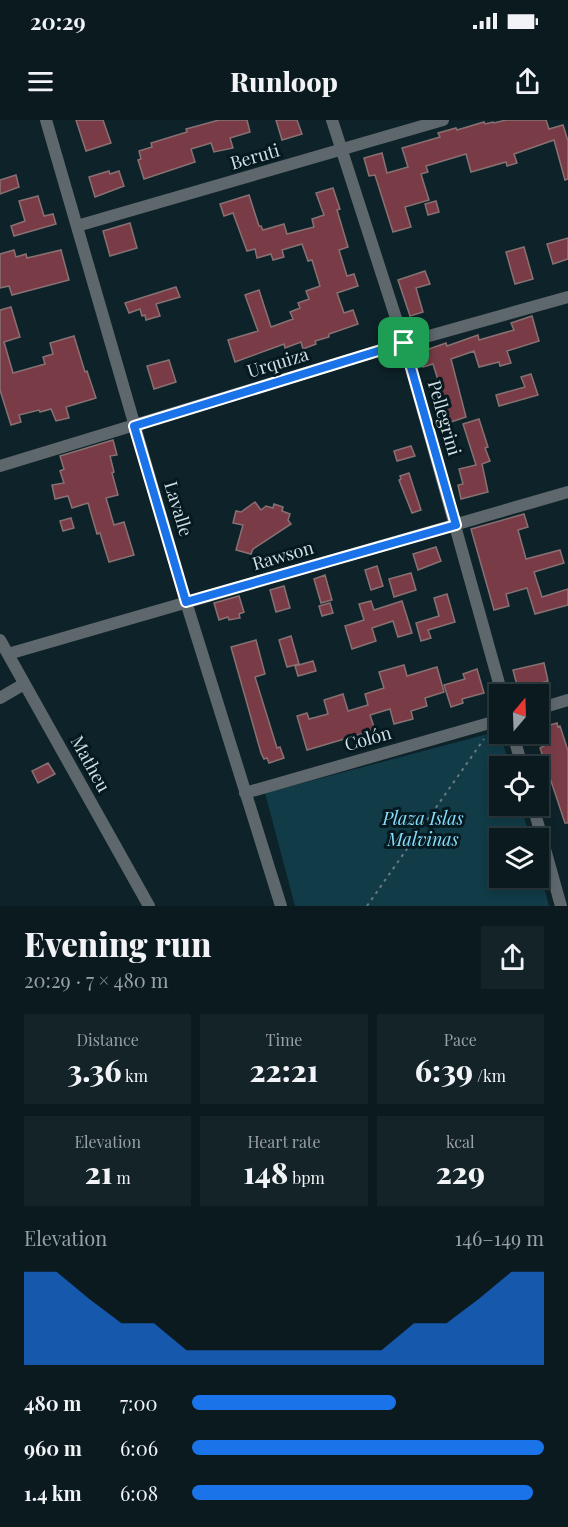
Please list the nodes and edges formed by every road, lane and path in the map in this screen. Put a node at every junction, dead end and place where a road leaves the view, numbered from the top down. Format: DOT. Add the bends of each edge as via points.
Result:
graph roads {
  1 [pos="46,120"];
  2 [pos="332,120"];
  3 [pos="443,120"];
  4 [pos="342,150"];
  5 [pos="76,226"];
  6 [pos="568,297"];
  7 [pos="404,343"];
  8 [pos="134,426"];
  9 [pos="0,466"];
  10 [pos="568,492"];
  11 [pos="456,525"];
  12 [pos="186,602"];
  13 [pos="0,640"];
  14 [pos="8,654"];
  15 [pos="24,684"];
  16 [pos="499,684"];
  17 [pos="0,698"];
  18 [pos="568,700"];
  19 [pos="549,706"];
  20 [pos="489,724"];
  21 [pos="489,734"];
  22 [pos="245,793"];
  23 [pos="536,816"];
  24 [pos="149,906"];
  25 [pos="281,906"];
  26 [pos="367,906"];
  27 [pos="561,906"];
  1 -- 5 [label="street, Lavalle"];
  2 -- 4 [label="street, Pellegrini"];
  3 -- 4 [label="street, Beruti"];
  4 -- 5 [label="street, Beruti"];
  4 -- 7 [label="street, Pellegrini"];
  5 -- 8 [label="street, Lavalle"];
  6 -- 7 [label="street, Urquiza"];
  7 -- 8 [label="street, Urquiza"];
  7 -- 11 [label="street, Pellegrini"];
  8 -- 9 [label="street, Urquiza"];
  8 -- 12 [label="street, Lavalle"];
  10 -- 11 [label="street, Rawson"];
  11 -- 12 [label="street, Rawson"];
  11 -- 16 [label="street, Pellegrini"];
  12 -- 14 [label="street, Rawson"];
  12 -- 22 [label="street, Lavalle"];
  13 -- 14 [label="street, Matheu"];
  14 -- 15 [label="street, Matheu"];
  15 -- 17 [label="street"];
  15 -- 24 [label="street, Matheu"];
  18 -- 19 [label="street"];
  20 -- 22 [label="street, Colón"];
  21 -- 26 [label="path"];
  22 -- 25 [label="street, Lavalle"];
  23 -- 27 [label="street"];
}
